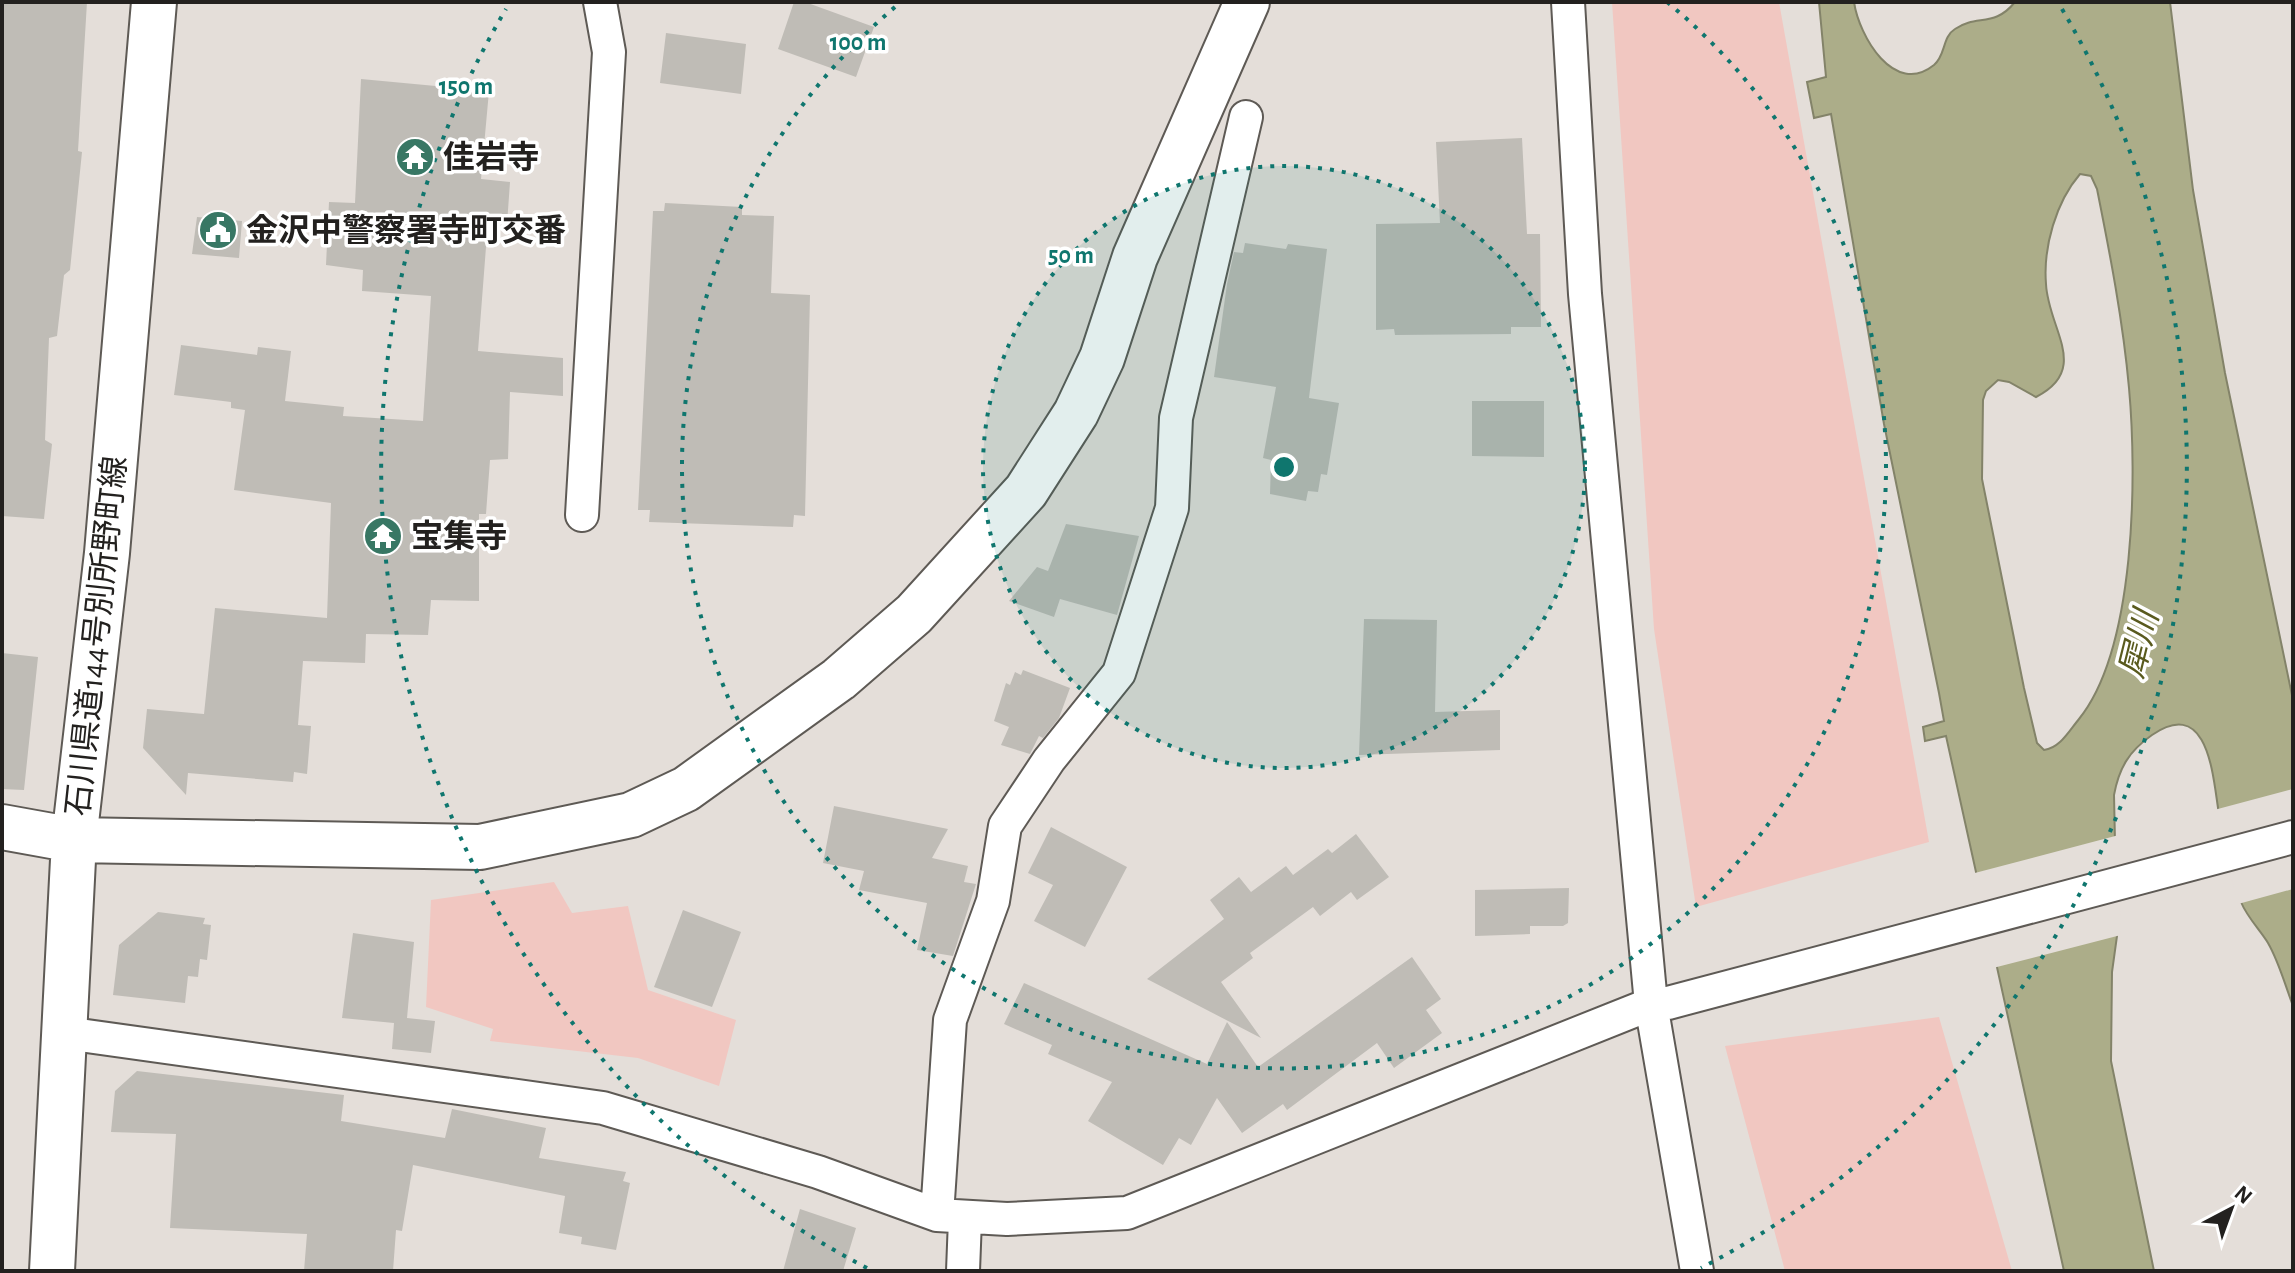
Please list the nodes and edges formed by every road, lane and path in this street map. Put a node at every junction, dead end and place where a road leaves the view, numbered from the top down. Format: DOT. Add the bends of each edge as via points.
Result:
graph roads {
  1 [pos="154,2"];
  2 [pos="600,2"];
  3 [pos="1247,2"];
  4 [pos="1568,2"];
  5 [pos="1246,117"];
  6 [pos="582,515"];
  7 [pos="2,827"];
  8 [pos="2293,837"];
  9 [pos="74,840"];
  10 [pos="1660,1004"];
  11 [pos="65,1033"];
  12 [pos="951,1217"];
  13 [pos="52,1271"];
  14 [pos="963,1271"];
  15 [pos="1697,1271"];
  1 -- 9 [label="street, 石川県道144号別所野町線" via="107,553"];
  2 -- 6 [label="street" via="609,52"];
  3 -- 9 [label="street" via="1135,257 1102,358 1076,413 1026,491 914,614 758,739 686,789 631,815 480,847"];
  4 -- 10 [label="street" via="1585,294"];
  5 -- 12 [label="street" via="1176,418 1172,508 1119,673 1049,760 1005,826 993,901 950,1020"];
  7 -- 9 [label="street"];
  8 -- 10 [label="street"];
  9 -- 11 [label="street, 石川県道144号別所野町線"];
  10 -- 12 [label="street" via="1127,1213"];
  10 -- 15 [label="street"];
  11 -- 12 [label="street" via="603,1108"];
  11 -- 13 [label="street, 石川県道144号別所野町線"];
  12 -- 14 [label="street"];
}
